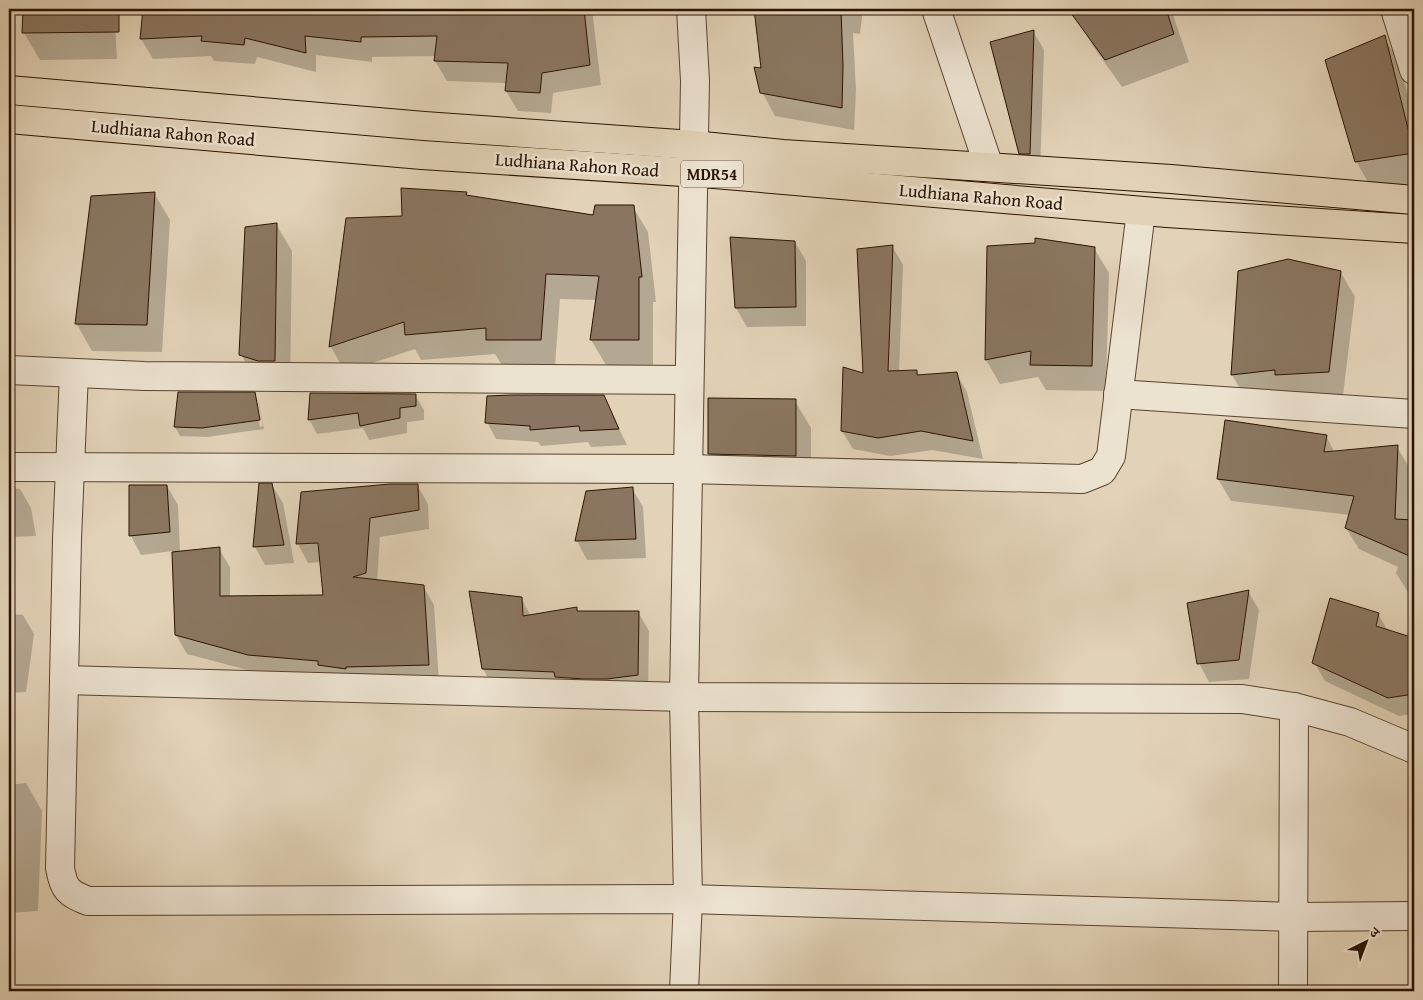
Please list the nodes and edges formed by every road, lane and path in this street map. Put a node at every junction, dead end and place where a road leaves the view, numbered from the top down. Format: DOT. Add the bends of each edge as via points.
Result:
graph roads {
  1 [pos="691,9"];
  2 [pos="936,9"];
  3 [pos="1395,9"];
  4 [pos="1414,70"];
  5 [pos="9,90"];
  6 [pos="9,119"];
  7 [pos="693,145"];
  8 [pos="990,167"];
  9 [pos="692,172"];
  10 [pos="1414,200"];
  11 [pos="1140,211"];
  12 [pos="1414,229"];
  13 [pos="9,370"];
  14 [pos="74,373"];
  15 [pos="689,380"];
  16 [pos="1118,394"];
  17 [pos="1414,414"];
  18 [pos="9,467"];
  19 [pos="70,469"];
  20 [pos="687,469"];
  21 [pos="64,680"];
  22 [pos="684,697"];
  23 [pos="1294,707"];
  24 [pos="1414,750"];
  25 [pos="688,899"];
  26 [pos="1414,916"];
  27 [pos="1295,917"];
  28 [pos="684,991"];
  29 [pos="1293,991"];
  1 -- 7 [label="street" via="695,81"];
  2 -- 8 [label="street"];
  3 -- 4 [label="street"];
  5 -- 7 [label="main road, Ludhiana Rahon Road / MDR54" via="424,126"];
  6 -- 9 [label="main road, Ludhiana Rahon Road / MDR54" via="422,155"];
  7 -- 8 [label="main road, Ludhiana Rahon Road / MDR54"];
  7 -- 9 [label="street"];
  8 -- 10 [label="main road, Ludhiana Rahon Road / MDR54"];
  9 -- 11 [label="main road, Ludhiana Rahon Road / MDR54"];
  9 -- 15 [label="street"];
  11 -- 12 [label="main road, Ludhiana Rahon Road / MDR54"];
  11 -- 16 [label="street"];
  13 -- 14 [label="street"];
  14 -- 15 [label="street"];
  14 -- 19 [label="street"];
  15 -- 20 [label="street"];
  16 -- 17 [label="street"];
  16 -- 20 [label="street" via="1110,456 1102,471 1082,479"];
  18 -- 19 [label="street"];
  19 -- 20 [label="street"];
  19 -- 21 [label="street"];
  20 -- 22 [label="street"];
  21 -- 22 [label="street"];
  21 -- 25 [label="street" via="60,868 63,885 72,895 88,902"];
  22 -- 23 [label="street" via="1187,697 1242,699"];
  22 -- 25 [label="street"];
  23 -- 24 [label="street" via="1350,722"];
  23 -- 27 [label="street"];
  25 -- 27 [label="street"];
  25 -- 28 [label="street"];
  26 -- 27 [label="street"];
  27 -- 29 [label="street"];
}
